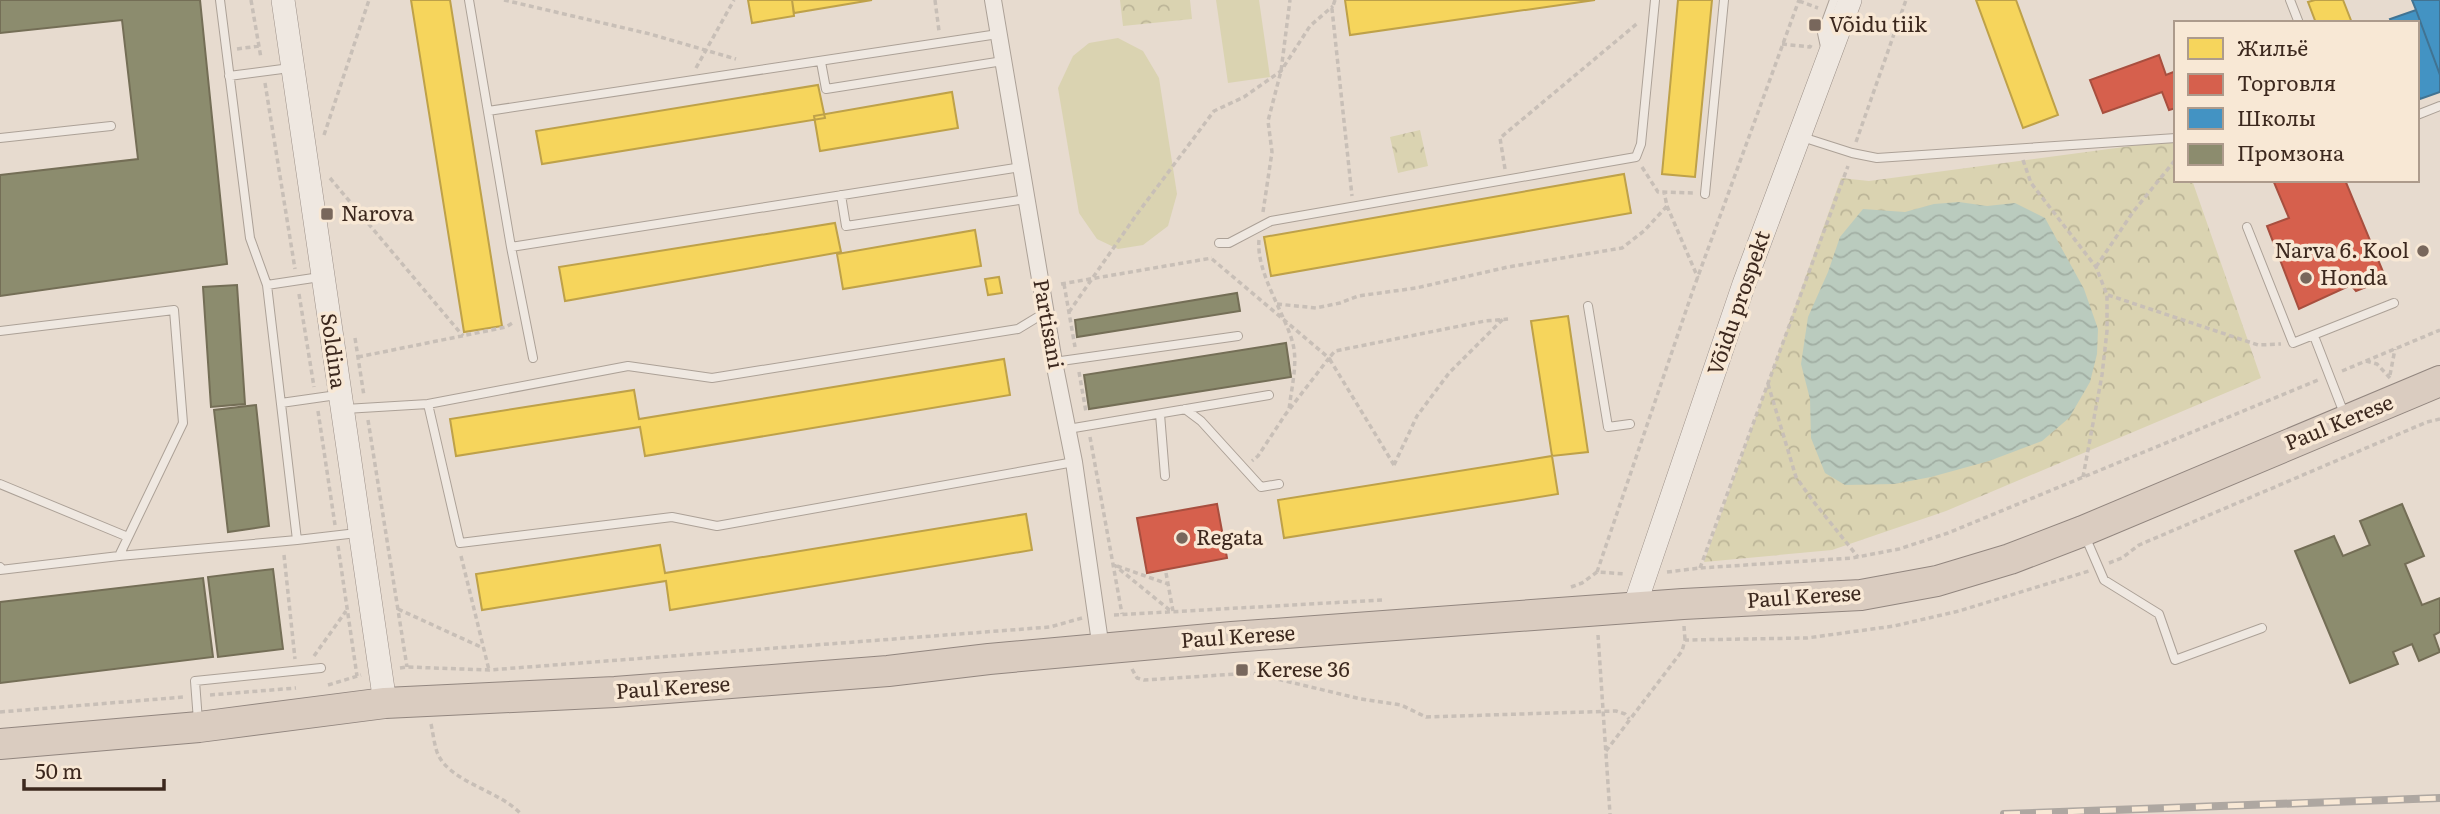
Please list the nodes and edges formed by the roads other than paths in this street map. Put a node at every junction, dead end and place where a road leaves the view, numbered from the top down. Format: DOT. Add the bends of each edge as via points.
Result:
graph roads {
  1 [pos="220,0"];
  2 [pos="283,0"];
  3 [pos="469,0"];
  4 [pos="993,0"];
  5 [pos="1655,0"];
  6 [pos="1724,0"];
  7 [pos="1834,0"];
  8 [pos="1850,0"];
  9 [pos="2290,0"];
  10 [pos="2298,21"];
  11 [pos="998,34"];
  12 [pos="1828,59"];
  13 [pos="1003,61"];
  14 [pos="821,62"];
  15 [pos="293,68"];
  16 [pos="229,76"];
  17 [pos="2440,106"];
  18 [pos="488,111"];
  19 [pos="2419,113"];
  20 [pos="111,126"];
  21 [pos="1800,136"];
  22 [pos="0,138"];
  23 [pos="2174,138"];
  24 [pos="1021,167"];
  25 [pos="1705,194"];
  26 [pos="841,195"];
  27 [pos="1026,199"];
  28 [pos="2247,227"];
  29 [pos="1219,243"];
  30 [pos="511,247"];
  31 [pos="323,277"];
  32 [pos="267,285"];
  33 [pos="2394,303"];
  34 [pos="1588,306"];
  35 [pos="1046,312"];
  36 [pos="0,331"];
  37 [pos="1238,336"];
  38 [pos="2314,336"];
  39 [pos="533,358"];
  40 [pos="1054,362"];
  41 [pos="2436,387"];
  42 [pos="1269,395"];
  43 [pos="341,402"];
  44 [pos="281,403"];
  45 [pos="428,404"];
  46 [pos="1185,410"];
  47 [pos="1160,414"];
  48 [pos="2347,422"];
  49 [pos="1630,424"];
  50 [pos="1068,429"];
  51 [pos="1074,462"];
  52 [pos="1165,476"];
  53 [pos="0,484"];
  54 [pos="1279,484"];
  55 [pos="2083,531"];
  56 [pos="361,533"];
  57 [pos="128,537"];
  58 [pos="297,540"];
  59 [pos="119,556"];
  60 [pos="0,567"];
  61 [pos="1634,608"];
  62 [pos="2262,628"];
  63 [pos="1116,647"];
  64 [pos="321,668"];
  65 [pos="385,702"];
  66 [pos="199,727"];
  67 [pos="0,744"];
  1 -- 16 [label="lane"];
  2 -- 15 [label="street, Soldina"];
  3 -- 18 [label="lane"];
  4 -- 11 [label="street, Partisani"];
  5 -- 29 [label="lane" via="1636,158 1271,221 1229,243"];
  6 -- 25 [label="lane"];
  7 -- 12 [label="lane" via="1822,33"];
  8 -- 12 [label="street, Võidu prospekt"];
  9 -- 10 [label="lane"];
  11 -- 13 [label="street, Partisani"];
  11 -- 14 [label="lane"];
  12 -- 21 [label="street, Võidu prospekt"];
  13 -- 14 [label="lane" via="826,89"];
  13 -- 24 [label="street, Partisani"];
  14 -- 18 [label="lane"];
  15 -- 16 [label="lane"];
  15 -- 31 [label="street, Soldina"];
  16 -- 32 [label="lane" via="250,238"];
  17 -- 19 [label="lane"];
  18 -- 30 [label="lane"];
  20 -- 22 [label="lane"];
  21 -- 23 [label="lane" via="1877,158"];
  21 -- 61 [label="street, Võidu prospekt" via="1744,284"];
  24 -- 26 [label="lane"];
  24 -- 27 [label="street, Partisani"];
  26 -- 27 [label="lane" via="846,226"];
  26 -- 30 [label="lane"];
  27 -- 35 [label="street, Partisani"];
  28 -- 38 [label="lane" via="2293,343"];
  30 -- 39 [label="lane"];
  31 -- 32 [label="lane"];
  31 -- 43 [label="street, Soldina"];
  32 -- 44 [label="lane"];
  33 -- 38 [label="lane"];
  34 -- 49 [label="lane" via="1608,427"];
  35 -- 40 [label="street, Partisani"];
  35 -- 45 [label="lane" via="1018,330 712,378 628,366"];
  36 -- 57 [label="lane" via="174,310 183,423"];
  37 -- 40 [label="lane"];
  38 -- 48 [label="lane"];
  40 -- 50 [label="street, Partisani"];
  41 -- 48 [label="highway, Paul Kerese"];
  42 -- 46 [label="lane"];
  43 -- 44 [label="lane" via="316,398"];
  43 -- 45 [label="lane" via="366,408"];
  43 -- 56 [label="street, Soldina"];
  44 -- 58 [label="lane"];
  45 -- 51 [label="lane" via="460,543 672,517 717,527"];
  46 -- 47 [label="lane"];
  46 -- 54 [label="lane" via="1201,421 1261,487"];
  47 -- 50 [label="lane"];
  47 -- 52 [label="lane"];
  48 -- 55 [label="highway, Paul Kerese"];
  50 -- 51 [label="street, Partisani"];
  51 -- 63 [label="street, Partisani" via="1098,617"];
  53 -- 57 [label="lane"];
  55 -- 61 [label="highway, Paul Kerese" via="1937,581 1861,595"];
  55 -- 62 [label="lane" via="2104,580 2159,614 2175,660"];
  56 -- 58 [label="lane"];
  56 -- 65 [label="street, Soldina"];
  57 -- 59 [label="lane"];
  58 -- 59 [label="lane"];
  59 -- 60 [label="lane"];
  61 -- 63 [label="highway, Paul Kerese"];
  63 -- 65 [label="highway, Paul Kerese" via="888,671 615,692"];
  64 -- 66 [label="lane" via="195,681"];
  65 -- 66 [label="highway, Paul Kerese"];
  66 -- 67 [label="highway, Paul Kerese"];
}
